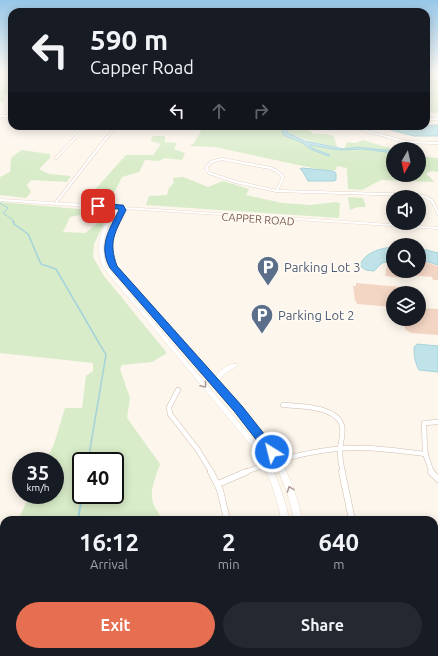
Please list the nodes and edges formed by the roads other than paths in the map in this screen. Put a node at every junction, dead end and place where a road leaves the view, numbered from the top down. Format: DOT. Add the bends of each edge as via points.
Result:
graph roads {
  1 [pos="0,116"];
  2 [pos="7,116"];
  3 [pos="0,122"];
  4 [pos="82,130"];
  5 [pos="113,130"];
  6 [pos="363,130"];
  7 [pos="438,143"];
  8 [pos="56,158"];
  9 [pos="277,191"];
  10 [pos="386,195"];
  11 [pos="426,198"];
  12 [pos="438,198"];
  13 [pos="431,199"];
  14 [pos="0,200"];
  15 [pos="54,204"];
  16 [pos="120,209"];
  17 [pos="438,214"];
  18 [pos="386,223"];
  19 [pos="426,227"];
  20 [pos="438,228"];
  21 [pos="438,232"];
  22 [pos="101,252"];
  23 [pos="108,252"];
  24 [pos="142,300"];
  25 [pos="134,303"];
  26 [pos="235,365"];
  27 [pos="215,383"];
  28 [pos="178,390"];
  29 [pos="283,404"];
  30 [pos="438,422"];
  31 [pos="341,449"];
  32 [pos="426,454"];
  33 [pos="278,461"];
  34 [pos="267,464"];
  35 [pos="438,479"];
  36 [pos="218,484"];
  37 [pos="226,516"];
  38 [pos="284,516"];
  39 [pos="297,516"];
  40 [pos="351,516"];
  1 -- 2 [label="street"];
  2 -- 3 [label="street"];
  4 -- 8 [label="street"];
  5 -- 15 [label="street"];
  6 -- 7 [label="street" via="406,142"];
  9 -- 9 [label="street" via="218,176 209,173 206,168 214,161 226,159 270,168 283,177"];
  9 -- 10 [label="street"];
  11 -- 13 [label="street"];
  12 -- 13 [label="street"];
  13 -- 17 [label="street"];
  14 -- 15 [label="street, CAPPER ROAD"];
  15 -- 16 [label="street, CAPPER ROAD"];
  16 -- 18 [label="street, CAPPER ROAD"];
  16 -- 21 [label="street, CAPPER ROAD"];
  16 -- 22 [label="street" via="103,232"];
  16 -- 23 [label="street" via="110,236"];
  19 -- 20 [label="street, CAPPER ROAD"];
  22 -- 23 [label="street"];
  22 -- 25 [label="street" via="108,272"];
  23 -- 24 [label="street" via="113,267"];
  24 -- 25 [label="street"];
  24 -- 27 [label="street"];
  25 -- 34 [label="street, one-way" via="249,438"];
  26 -- 27 [label="street" via="220,373"];
  27 -- 33 [label="street" via="267,443"];
  28 -- 36 [label="street" via="169,407 170,414 202,456"];
  29 -- 31 [label="street" via="320,409 333,414 341,422"];
  30 -- 32 [label="street" via="424,423"];
  31 -- 32 [label="street" via="364,448"];
  31 -- 33 [label="street" via="309,453"];
  31 -- 40 [label="street"];
  32 -- 35 [label="street" via="430,470"];
  33 -- 34 [label="street"];
  39 -- 33 [label="street, one-way" via="293,498"];
  34 -- 36 [label="street"];
  34 -- 38 [label="street" via="276,484"];
  36 -- 37 [label="street"];
}
